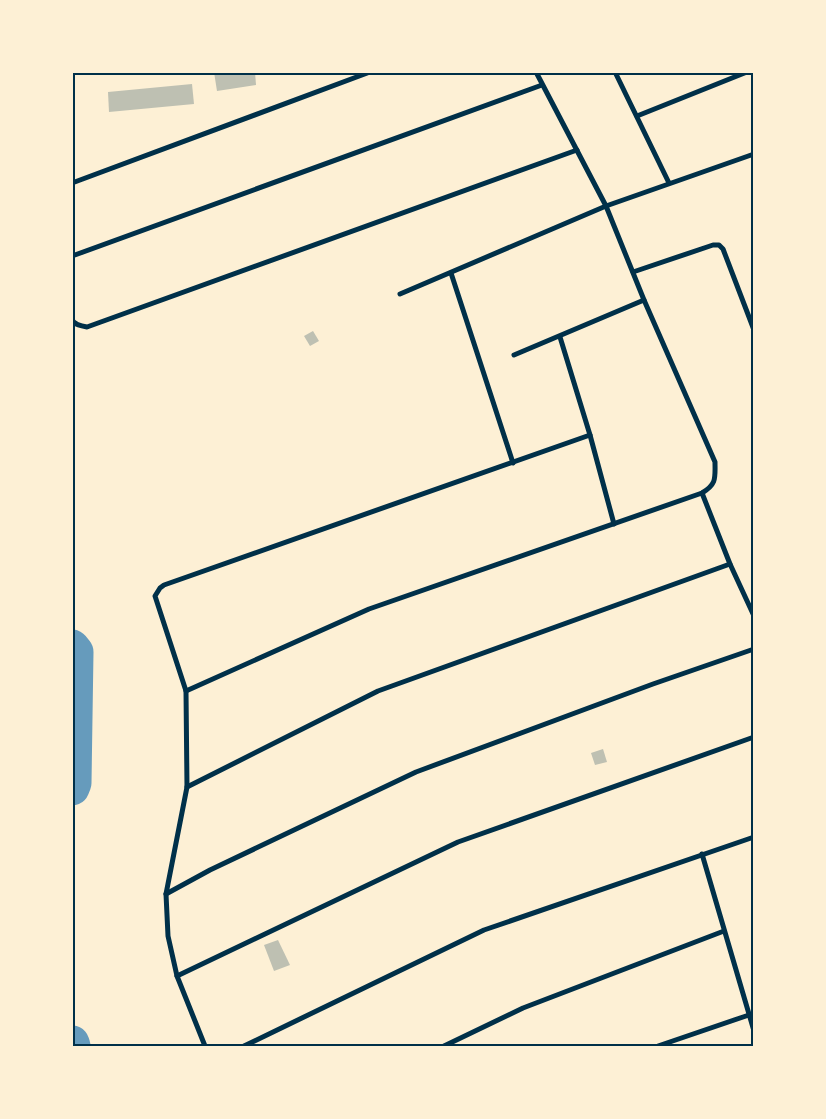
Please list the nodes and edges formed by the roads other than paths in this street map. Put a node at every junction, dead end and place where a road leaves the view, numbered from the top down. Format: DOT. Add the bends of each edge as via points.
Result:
graph roads {
  1 [pos="370,72"];
  2 [pos="536,72"];
  3 [pos="615,72"];
  4 [pos="747,72"];
  5 [pos="542,85"];
  6 [pos="637,116"];
  7 [pos="577,150"];
  8 [pos="754,154"];
  9 [pos="72,183"];
  10 [pos="670,183"];
  11 [pos="606,206"];
  12 [pos="72,256"];
  13 [pos="633,272"];
  14 [pos="451,273"];
  15 [pos="400,294"];
  16 [pos="644,300"];
  17 [pos="72,320"];
  18 [pos="754,330"];
  19 [pos="560,337"];
  20 [pos="514,355"];
  21 [pos="590,435"];
  22 [pos="513,463"];
  23 [pos="702,492"];
  24 [pos="614,524"];
  25 [pos="730,564"];
  26 [pos="754,616"];
  27 [pos="754,649"];
  28 [pos="186,691"];
  29 [pos="754,737"];
  30 [pos="187,787"];
  31 [pos="754,837"];
  32 [pos="702,854"];
  33 [pos="166,894"];
  34 [pos="724,931"];
  35 [pos="177,976"];
  36 [pos="749,1015"];
  37 [pos="754,1031"];
  38 [pos="205,1046"];
  39 [pos="244,1046"];
  40 [pos="444,1046"];
  41 [pos="658,1046"];
  1 -- 9 [label="street"];
  2 -- 5 [label="street"];
  3 -- 6 [label="street"];
  4 -- 6 [label="street"];
  5 -- 7 [label="street"];
  5 -- 12 [label="street"];
  6 -- 10 [label="street"];
  7 -- 11 [label="street"];
  7 -- 17 [label="street" via="87,327"];
  8 -- 10 [label="street"];
  10 -- 11 [label="street"];
  11 -- 13 [label="street"];
  11 -- 14 [label="street"];
  13 -- 16 [label="street"];
  13 -- 18 [label="street" via="719,245"];
  14 -- 15 [label="street"];
  14 -- 22 [label="street"];
  16 -- 19 [label="street"];
  16 -- 23 [label="street" via="715,462 716,478 711,487"];
  19 -- 20 [label="street"];
  19 -- 21 [label="street"];
  21 -- 22 [label="street"];
  21 -- 24 [label="street"];
  22 -- 28 [label="street" via="160,588 155,596"];
  23 -- 24 [label="street"];
  23 -- 25 [label="street"];
  24 -- 28 [label="street" via="369,609"];
  25 -- 26 [label="street"];
  25 -- 30 [label="street" via="378,691"];
  27 -- 33 [label="street" via="416,772"];
  28 -- 30 [label="street"];
  29 -- 35 [label="street" via="458,842"];
  30 -- 33 [label="street"];
  31 -- 32 [label="street"];
  32 -- 34 [label="street"];
  32 -- 39 [label="street" via="484,930"];
  33 -- 35 [label="street" via="168,936"];
  34 -- 36 [label="street"];
  34 -- 40 [label="street" via="523,1008"];
  35 -- 38 [label="street"];
  36 -- 37 [label="street"];
  36 -- 41 [label="street"];
}
